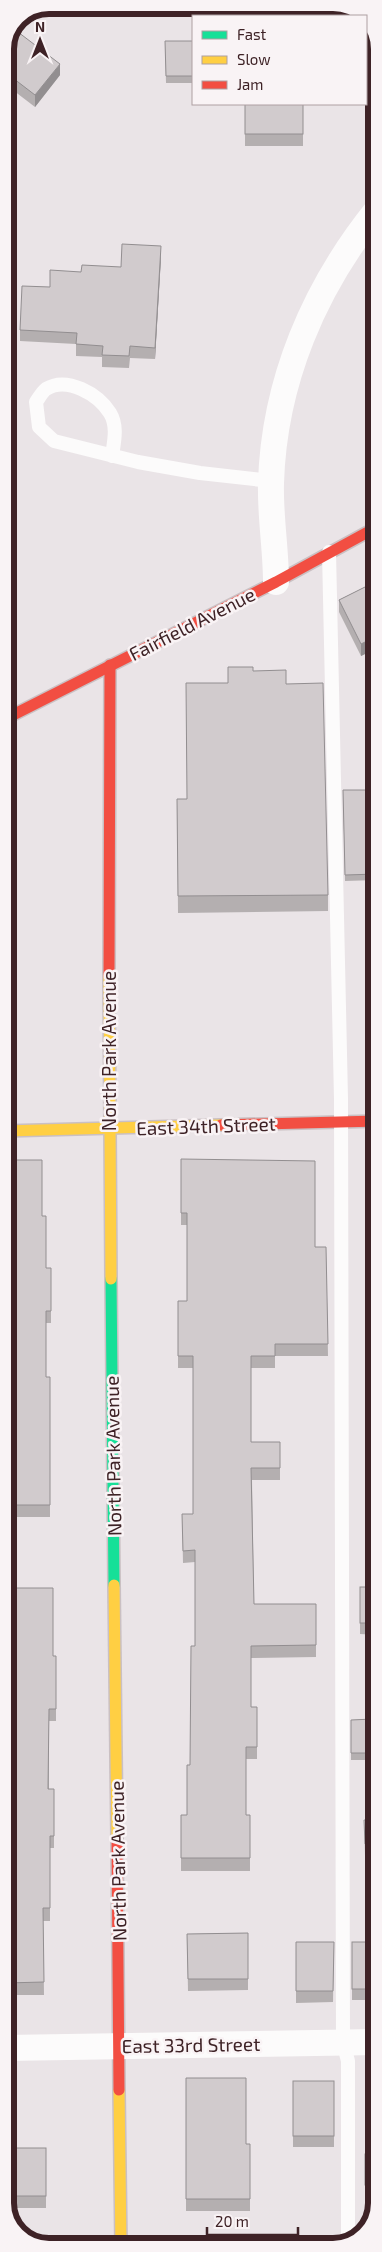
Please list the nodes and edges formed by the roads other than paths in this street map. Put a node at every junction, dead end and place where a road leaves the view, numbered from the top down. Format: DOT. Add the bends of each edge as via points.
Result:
graph roads {
  1 [pos="368,222"];
  2 [pos="112,456"];
  3 [pos="271,481"];
  4 [pos="368,532"];
  5 [pos="329,552"];
  6 [pos="276,582"];
  7 [pos="110,665"];
  8 [pos="14,714"];
  9 [pos="341,1121"];
  10 [pos="368,1121"];
  11 [pos="109,1128"];
  12 [pos="14,1131"];
  13 [pos="343,2042"];
  14 [pos="368,2042"];
  15 [pos="120,2046"];
  16 [pos="14,2048"];
  17 [pos="348,2235"];
  18 [pos="121,2238"];
  1 -- 3 [label="street" via="336,266 304,330 282,399"];
  2 -- 2 [label="lane" via="54,441 38,427 36,402 45,390 66,384 84,390 101,403 111,414 115,429"];
  2 -- 3 [label="lane" via="200,474"];
  3 -- 6 [label="street"];
  4 -- 5 [label="street, Fairfield Avenue"];
  5 -- 6 [label="street, Fairfield Avenue"];
  5 -- 9 [label="lane"];
  6 -- 7 [label="street, Fairfield Avenue"];
  7 -- 8 [label="street, Fairfield Avenue"];
  7 -- 11 [label="street, North Park Avenue"];
  9 -- 10 [label="street, East 34th Street"];
  9 -- 11 [label="street, East 34th Street"];
  9 -- 13 [label="lane"];
  11 -- 12 [label="street, East 34th Street"];
  11 -- 15 [label="street, North Park Avenue"];
  13 -- 14 [label="street, East 33rd Street"];
  13 -- 15 [label="street, East 33rd Street"];
  13 -- 17 [label="lane" via="348,2061"];
  15 -- 16 [label="street, East 33rd Street"];
  15 -- 18 [label="street, North Park Avenue"];
}
